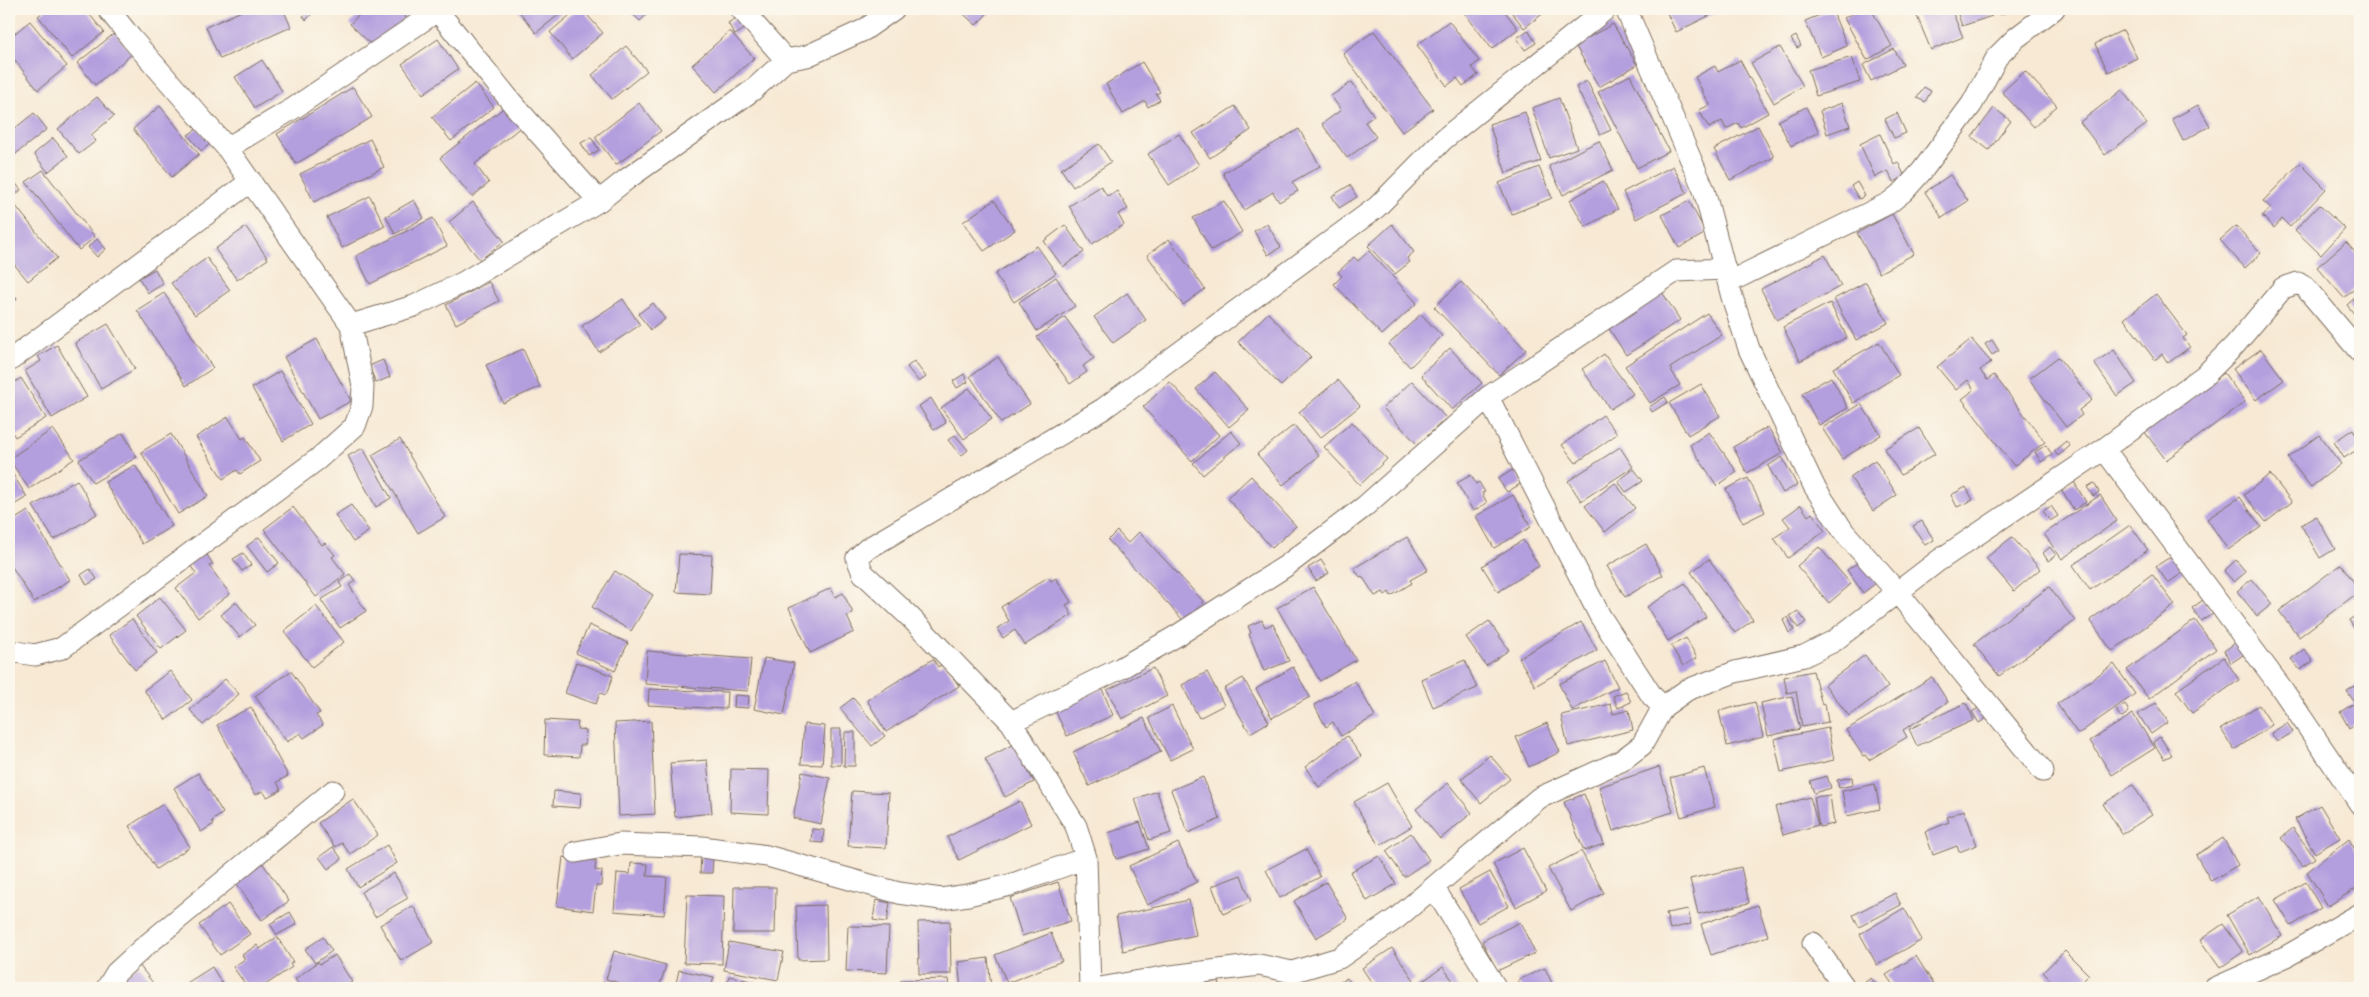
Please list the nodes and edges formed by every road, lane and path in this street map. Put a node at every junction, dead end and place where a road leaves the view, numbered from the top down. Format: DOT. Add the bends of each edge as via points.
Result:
graph roads {
  1 [pos="108,9"];
  2 [pos="741,9"];
  3 [pos="894,9"];
  4 [pos="1606,9"];
  5 [pos="1626,9"];
  6 [pos="2054,9"];
  7 [pos="437,10"];
  8 [pos="786,60"];
  9 [pos="227,148"];
  10 [pos="251,181"];
  11 [pos="599,201"];
  12 [pos="1727,276"];
  13 [pos="350,325"];
  14 [pos="2360,352"];
  15 [pos="9,361"];
  16 [pos="1488,397"];
  17 [pos="2104,449"];
  18 [pos="1898,593"];
  19 [pos="9,651"];
  20 [pos="1663,707"];
  21 [pos="1011,722"];
  22 [pos="2043,771"];
  23 [pos="333,791"];
  24 [pos="2360,804"];
  25 [pos="576,852"];
  26 [pos="1086,858"];
  27 [pos="1434,888"];
  28 [pos="2360,914"];
  29 [pos="1813,943"];
  30 [pos="1292,980"];
  31 [pos="106,988"];
  32 [pos="1090,988"];
  33 [pos="1100,988"];
  34 [pos="1496,988"];
  35 [pos="1845,988"];
  36 [pos="2215,988"];
  1 -- 9 [label="street"];
  2 -- 8 [label="street"];
  3 -- 8 [label="street" via="864,30 807,56"];
  4 -- 21 [label="street" via="1444,139 1378,207 1111,403 857,558 863,573"];
  5 -- 12 [label="street" via="1704,190"];
  6 -- 12 [label="street" via="2016,38 1997,58 1972,104 1904,191 1889,203"];
  7 -- 9 [label="street" via="294,108"];
  7 -- 11 [label="street" via="513,104"];
  8 -- 11 [label="street" via="753,90"];
  9 -- 10 [label="street"];
  10 -- 13 [label="street"];
  10 -- 15 [label="street"];
  11 -- 13 [label="street" via="464,282 414,306"];
  12 -- 16 [label="street" via="1676,271"];
  12 -- 18 [label="street" via="1749,349 1814,486 1844,532"];
  13 -- 19 [label="street" via="363,386 362,406 354,426 318,459 62,648 35,655"];
  14 -- 17 [label="street" via="2305,287 2291,284 2283,288 2205,375"];
  16 -- 20 [label="street" via="1600,616 1652,696"];
  16 -- 21 [label="street" via="1364,507 1286,566 1121,668"];
  17 -- 18 [label="street" via="1983,529"];
  17 -- 24 [label="street" via="2280,686"];
  18 -- 20 [label="street" via="1834,641 1804,656 1735,672 1687,690"];
  18 -- 22 [label="street"];
  20 -- 27 [label="street" via="1642,745 1621,761 1539,798"];
  21 -- 26 [label="street" via="1076,826"];
  23 -- 31 [label="street" via="143,948 116,973"];
  25 -- 26 [label="street" via="620,844 702,847 768,856 899,893 941,899 1010,885"];
  26 -- 32 [label="street"];
  27 -- 30 [label="street" via="1339,958"];
  27 -- 34 [label="street"];
  28 -- 36 [label="street" via="2287,956"];
  29 -- 35 [label="street"];
  30 -- 33 [label="street" via="1259,965"];
}
